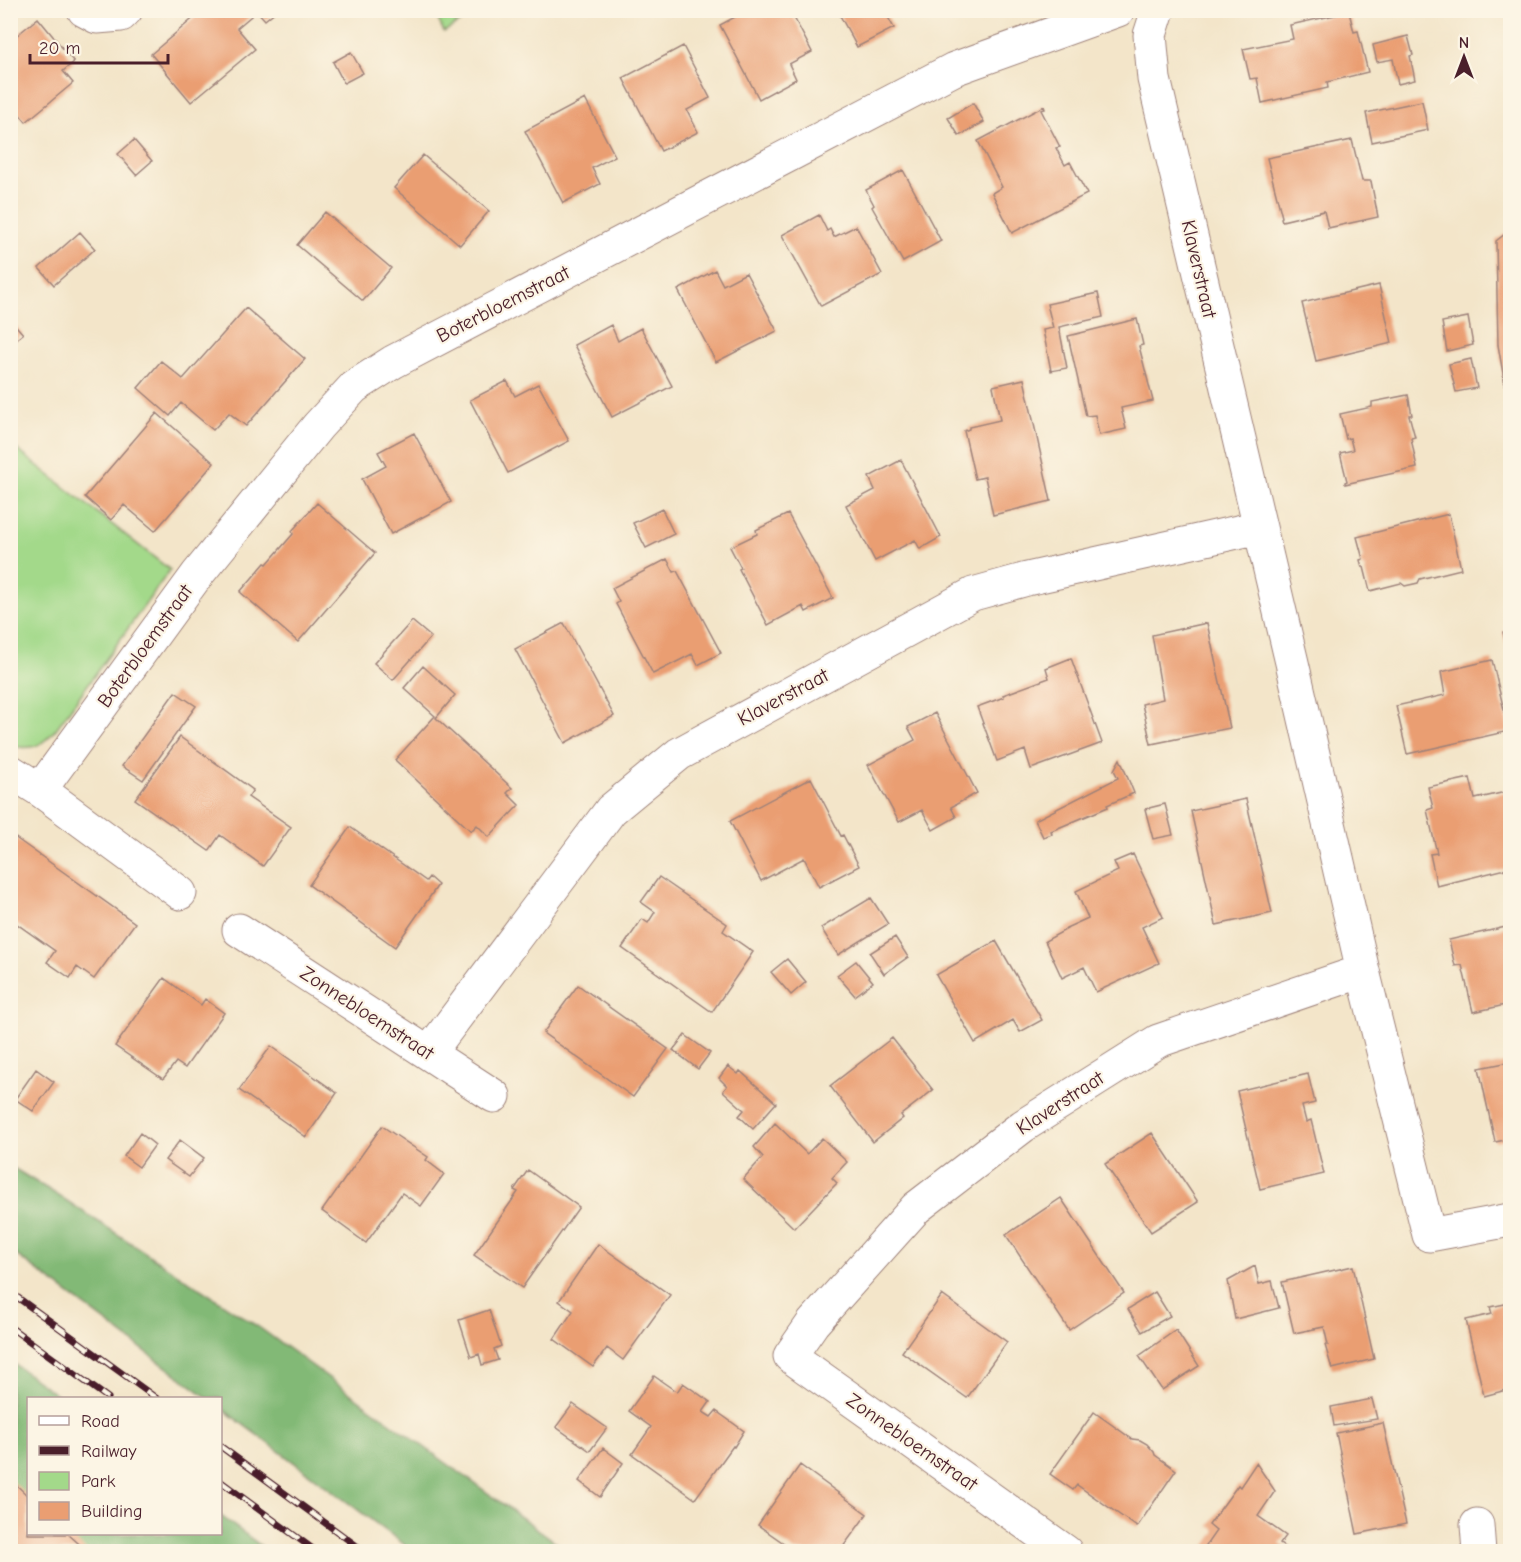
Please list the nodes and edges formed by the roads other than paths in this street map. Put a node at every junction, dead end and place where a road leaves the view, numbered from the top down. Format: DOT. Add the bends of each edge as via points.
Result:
graph roads {
  1 [pos="84,10"];
  2 [pos="126,10"];
  3 [pos="1118,10"];
  4 [pos="1158,10"];
  5 [pos="1260,527"];
  6 [pos="10,771"];
  7 [pos="40,790"];
  8 [pos="180,893"];
  9 [pos="239,930"];
  10 [pos="1363,971"];
  11 [pos="429,1053"];
  12 [pos="494,1096"];
  13 [pos="1510,1220"];
  14 [pos="813,1323"];
  15 [pos="1066,1551"];
  1 -- 2 [label="street" via="97,17 121,15"];
  3 -- 7 [label="street, Boterbloemstraat" via="954,69 393,362 354,387 197,575"];
  4 -- 5 [label="street, Klaverstraat" via="1150,35 1154,79"];
  5 -- 10 [label="street, Klaverstraat"];
  5 -- 11 [label="street, Klaverstraat" via="973,594 679,754 611,810"];
  6 -- 7 [label="street"];
  7 -- 8 [label="street"];
  9 -- 11 [label="street, Zonnebloemstraat"];
  10 -- 13 [label="street, Klaverstraat" via="1429,1235"];
  10 -- 14 [label="street, Klaverstraat" via="1158,1041 1023,1126 916,1208"];
  11 -- 12 [label="street, Zonnebloemstraat"];
  14 -- 15 [label="street, Zonnebloemstraat" via="790,1356"];
}
